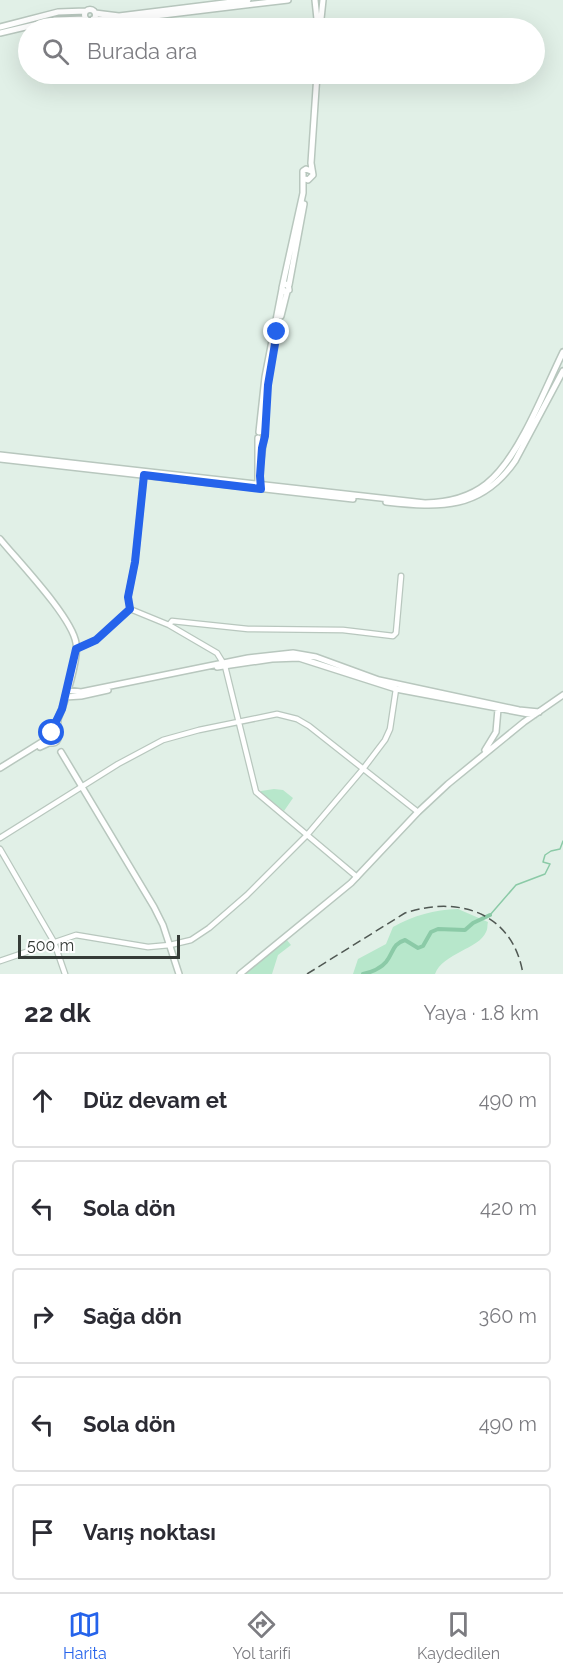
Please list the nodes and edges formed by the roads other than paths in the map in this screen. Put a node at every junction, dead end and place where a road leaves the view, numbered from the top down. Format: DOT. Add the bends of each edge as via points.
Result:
graph roads {
  1 [pos="248,0"];
  2 [pos="288,0"];
  3 [pos="315,0"];
  4 [pos="323,0"];
  5 [pos="86,11"];
  6 [pos="94,16"];
  7 [pos="35,18"];
  8 [pos="85,18"];
  9 [pos="92,18"];
  10 [pos="108,18"];
  11 [pos="140,18"];
  12 [pos="317,18"];
  13 [pos="320,18"];
  14 [pos="18,22"];
  15 [pos="0,27"];
  16 [pos="18,29"];
  17 [pos="0,33"];
  18 [pos="314,84"];
  19 [pos="308,170"];
  20 [pos="307,179"];
  21 [pos="563,352"];
  22 [pos="563,371"];
  23 [pos="0,457"];
  24 [pos="144,475"];
  25 [pos="259,486"];
  26 [pos="0,539"];
  27 [pos="401,576"];
  28 [pos="130,609"];
  29 [pos="169,625"];
  30 [pos="76,649"];
  31 [pos="224,664"];
  32 [pos="396,688"];
  33 [pos="67,690"];
  34 [pos="563,695"];
  35 [pos="65,697"];
  36 [pos="498,709"];
  37 [pos="536,714"];
  38 [pos="239,721"];
  39 [pos="53,738"];
  40 [pos="478,759"];
  41 [pos="363,769"];
  42 [pos="0,770"];
  43 [pos="81,787"];
  44 [pos="418,812"];
  45 [pos="307,835"];
  46 [pos="0,838"];
  47 [pos="0,849"];
  48 [pos="357,877"];
  49 [pos="54,942"];
  50 [pos="170,945"];
  51 [pos="0,961"];
  52 [pos="65,974"];
  53 [pos="179,974"];
  54 [pos="240,974"];
  1 -- 6 [label="main road"];
  2 -- 11 [label="main road"];
  3 -- 4 [label="main road"];
  3 -- 12 [label="main road"];
  4 -- 13 [label="main road"];
  5 -- 6 [label="main road" via="91,10"];
  5 -- 7 [label="main road"];
  5 -- 8 [label="main road"];
  6 -- 9 [label="main road"];
  6 -- 10 [label="main road"];
  14 -- 15 [label="main road"];
  16 -- 17 [label="main road"];
  18 -- 19 [label="main road"];
  19 -- 20 [label="main road" via="302,175"];
  19 -- 20 [label="main road" via="313,176"];
  20 -- 25 [label="main road" via="270,368"];
  21 -- 25 [label="main road" via="506,465 487,485 468,495 425,502"];
  22 -- 25 [label="main road" via="507,472 468,499 436,507 414,506"];
  23 -- 24 [label="main road"];
  23 -- 25 [label="main road"];
  24 -- 25 [label="main road"];
  24 -- 28 [label="street" via="128,597"];
  26 -- 30 [label="main road" via="74,633"];
  27 -- 29 [label="street" via="393,636 172,621"];
  28 -- 29 [label="street"];
  28 -- 30 [label="street" via="96,640"];
  29 -- 31 [label="street" via="217,653"];
  30 -- 33 [label="main road"];
  31 -- 32 [label="main road" via="299,658"];
  31 -- 33 [label="main road" via="81,692"];
  31 -- 35 [label="main road"];
  31 -- 37 [label="main road" via="276,654 303,654 379,680"];
  31 -- 38 [label="street"];
  32 -- 36 [label="main road"];
  32 -- 41 [label="street" via="390,729"];
  33 -- 35 [label="main road"];
  34 -- 37 [label="main road"];
  35 -- 39 [label="main road"];
  36 -- 37 [label="main road"];
  36 -- 40 [label="main road" via="496,732"];
  37 -- 40 [label="main road"];
  38 -- 41 [label="street" via="277,714 297,719"];
  38 -- 43 [label="street" via="163,740"];
  38 -- 45 [label="street" via="256,792"];
  39 -- 42 [label="main road"];
  39 -- 43 [label="main road"];
  40 -- 44 [label="main road"];
  41 -- 44 [label="street"];
  41 -- 45 [label="street"];
  43 -- 46 [label="street"];
  43 -- 50 [label="main road" via="154,908"];
  44 -- 48 [label="main road"];
  45 -- 48 [label="street"];
  45 -- 50 [label="street" via="213,925 191,940"];
  47 -- 49 [label="street"];
  48 -- 54 [label="main road"];
  49 -- 50 [label="street" via="76,935 148,947"];
  49 -- 51 [label="street"];
  49 -- 52 [label="street"];
  50 -- 53 [label="main road"];
}
